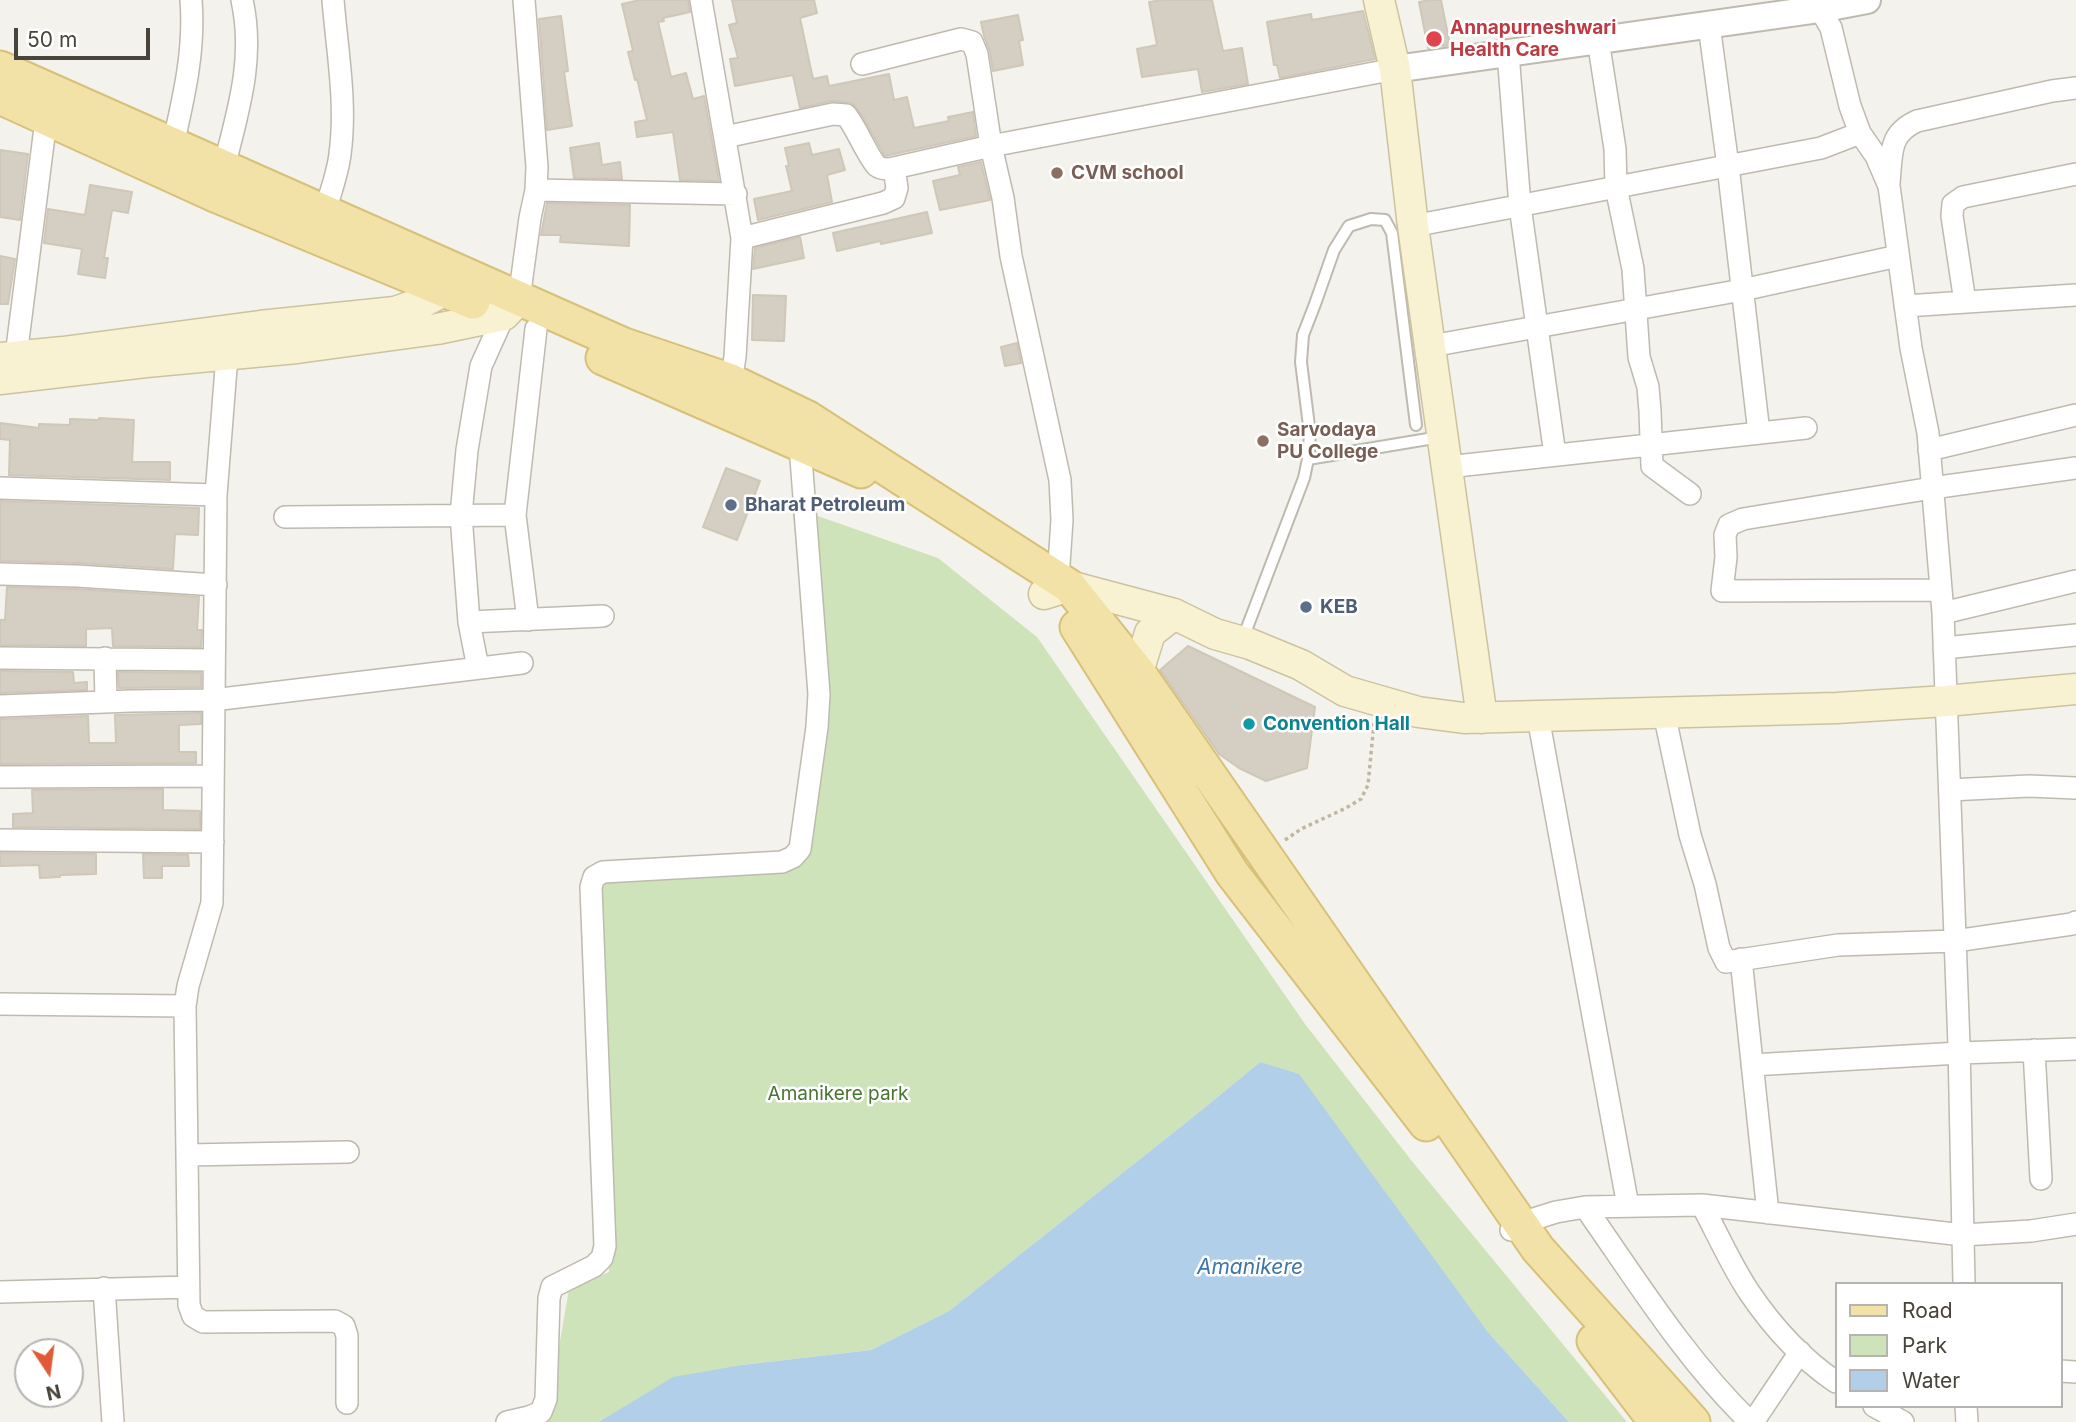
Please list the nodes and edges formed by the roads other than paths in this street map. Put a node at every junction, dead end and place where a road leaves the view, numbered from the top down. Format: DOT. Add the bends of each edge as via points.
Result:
graph roads {
  1 [pos="191,0"];
  2 [pos="243,0"];
  3 [pos="333,0"];
  4 [pos="524,0"];
  5 [pos="701,0"];
  6 [pos="1379,0"];
  7 [pos="1867,0"];
  8 [pos="1819,5"];
  9 [pos="1709,24"];
  10 [pos="1598,40"];
  11 [pos="1508,53"];
  12 [pos="862,64"];
  13 [pos="0,68"];
  14 [pos="1395,69"];
  15 [pos="2076,88"];
  16 [pos="0,97"];
  17 [pos="50,106"];
  18 [pos="1860,133"];
  19 [pos="725,137"];
  20 [pos="173,145"];
  21 [pos="991,146"];
  22 [pos="1728,166"];
  23 [pos="224,167"];
  24 [pos="894,168"];
  25 [pos="2076,174"];
  26 [pos="1889,186"];
  27 [pos="1616,187"];
  28 [pos="536,190"];
  29 [pos="736,194"];
  30 [pos="1520,206"];
  31 [pos="324,212"];
  32 [pos="1413,226"];
  33 [pos="742,237"];
  34 [pos="1898,256"];
  35 [pos="453,282"];
  36 [pos="1742,290"];
  37 [pos="2076,295"];
  38 [pos="1965,302"];
  39 [pos="1905,306"];
  40 [pos="511,307"];
  41 [pos="1635,309"];
  42 [pos="1537,327"];
  43 [pos="536,329"];
  44 [pos="228,343"];
  45 [pos="1431,346"];
  46 [pos="5,364"];
  47 [pos="731,381"];
  48 [pos="2076,415"];
  49 [pos="1806,428"];
  50 [pos="1429,431"];
  51 [pos="1759,433"];
  52 [pos="800,445"];
  53 [pos="1652,445"];
  54 [pos="1929,450"];
  55 [pos="1555,455"];
  56 [pos="1308,459"];
  57 [pos="1447,467"];
  58 [pos="2076,468"];
  59 [pos="0,488"];
  60 [pos="1932,488"];
  61 [pos="1690,494"];
  62 [pos="216,495"];
  63 [pos="461,515"];
  64 [pos="515,515"];
  65 [pos="285,517"];
  66 [pos="0,574"];
  67 [pos="2076,581"];
  68 [pos="216,585"];
  69 [pos="1057,586"];
  70 [pos="1941,590"];
  71 [pos="1943,613"];
  72 [pos="1174,614"];
  73 [pos="603,617"];
  74 [pos="528,620"];
  75 [pos="469,622"];
  76 [pos="2076,635"];
  77 [pos="1242,642"];
  78 [pos="1944,648"];
  79 [pos="0,658"];
  80 [pos="106,658"];
  81 [pos="213,660"];
  82 [pos="522,663"];
  83 [pos="478,668"];
  84 [pos="1138,672"];
  85 [pos="2076,689"];
  86 [pos="213,700"];
  87 [pos="1946,701"];
  88 [pos="106,702"];
  89 [pos="0,706"];
  90 [pos="1664,713"];
  91 [pos="1538,717"];
  92 [pos="1482,719"];
  93 [pos="213,776"];
  94 [pos="0,777"];
  95 [pos="2076,788"];
  96 [pos="1950,790"];
  97 [pos="0,840"];
  98 [pos="213,842"];
  99 [pos="2076,922"];
  100 [pos="1955,941"];
  101 [pos="1741,958"];
  102 [pos="0,1004"];
  103 [pos="185,1006"];
  104 [pos="2076,1049"];
  105 [pos="2034,1051"];
  106 [pos="1959,1053"];
  107 [pos="1752,1065"];
  108 [pos="348,1152"];
  109 [pos="187,1156"];
  110 [pos="2041,1179"];
  111 [pos="1702,1205"];
  112 [pos="1628,1206"];
  113 [pos="1585,1207"];
  114 [pos="1768,1213"];
  115 [pos="2076,1224"];
  116 [pos="1515,1228"];
  117 [pos="1963,1235"];
  118 [pos="1964,1282"];
  119 [pos="188,1287"];
  120 [pos="104,1288"];
  121 [pos="0,1292"];
  122 [pos="1800,1352"];
  123 [pos="1834,1381"];
  124 [pos="347,1403"];
  125 [pos="1878,1408"];
  126 [pos="113,1422"];
  127 [pos="507,1422"];
  128 [pos="1656,1422"];
  129 [pos="1693,1422"];
  130 [pos="1751,1422"];
  131 [pos="1903,1422"];
  1 -- 20 [label="street" via="189,75"];
  2 -- 23 [label="street" via="246,78"];
  3 -- 31 [label="street" via="340,155"];
  4 -- 28 [label="street"];
  5 -- 19 [label="street"];
  6 -- 14 [label="main road"];
  7 -- 8 [label="street"];
  8 -- 9 [label="street"];
  8 -- 18 [label="street" via="1831,28"];
  9 -- 10 [label="street"];
  9 -- 22 [label="street"];
  10 -- 11 [label="street"];
  10 -- 27 [label="street" via="1615,149"];
  11 -- 14 [label="street"];
  11 -- 30 [label="street"];
  12 -- 21 [label="street" via="961,39 972,42"];
  13 -- 17 [label="main road"];
  14 -- 21 [label="street"];
  14 -- 32 [label="main road"];
  15 -- 26 [label="street" via="1917,121 1903,128 1895,138"];
  16 -- 17 [label="main road"];
  17 -- 20 [label="main road"];
  17 -- 35 [label="main road" via="318,239"];
  17 -- 46 [label="street"];
  18 -- 22 [label="street" via="1821,148"];
  18 -- 26 [label="street"];
  19 -- 24 [label="street" via="846,115 876,165"];
  19 -- 29 [label="street"];
  20 -- 23 [label="main road"];
  21 -- 24 [label="street"];
  21 -- 69 [label="street" via="1060,480"];
  22 -- 27 [label="street"];
  22 -- 36 [label="street"];
  23 -- 31 [label="main road"];
  24 -- 33 [label="street" via="898,188 894,198 883,203"];
  25 -- 38 [label="street" via="1963,197 1953,204"];
  26 -- 34 [label="street"];
  27 -- 30 [label="street"];
  27 -- 41 [label="street" via="1633,269"];
  28 -- 29 [label="street"];
  28 -- 40 [label="street"];
  29 -- 33 [label="street"];
  30 -- 32 [label="street"];
  30 -- 42 [label="street"];
  31 -- 35 [label="main road"];
  32 -- 45 [label="main road"];
  33 -- 47 [label="street"];
  34 -- 36 [label="street"];
  34 -- 39 [label="street"];
  35 -- 40 [label="main road"];
  35 -- 44 [label="main road" via="421,303 394,312"];
  36 -- 41 [label="street"];
  36 -- 51 [label="street"];
  37 -- 38 [label="street"];
  38 -- 39 [label="street"];
  39 -- 54 [label="street"];
  40 -- 43 [label="main road"];
  40 -- 44 [label="main road" via="437,329 359,340"];
  40 -- 47 [label="main road"];
  40 -- 63 [label="street" via="481,366"];
  41 -- 42 [label="street"];
  41 -- 53 [label="street"];
  42 -- 45 [label="street"];
  42 -- 55 [label="street"];
  43 -- 52 [label="main road"];
  43 -- 64 [label="street"];
  44 -- 46 [label="main road" via="146,362"];
  44 -- 62 [label="street"];
  45 -- 50 [label="main road"];
  47 -- 69 [label="main road" via="808,418"];
  48 -- 54 [label="street"];
  49 -- 51 [label="street"];
  50 -- 56 [label="lane"];
  50 -- 56 [label="lane" via="1392,233 1385,219 1371,219 1349,226 1334,250 1303,335"];
  50 -- 57 [label="main road"];
  51 -- 53 [label="street"];
  52 -- 69 [label="main road" via="865,473"];
  52 -- 127 [label="street" via="819,694 800,849 782,862 603,872 594,877 605,1246 594,1266 552,1287 541,1412"];
  53 -- 55 [label="street"];
  53 -- 61 [label="street" via="1652,466"];
  54 -- 60 [label="street"];
  55 -- 57 [label="street"];
  56 -- 77 [label="lane"];
  57 -- 92 [label="main road"];
  58 -- 60 [label="street"];
  59 -- 62 [label="street"];
  60 -- 70 [label="street"];
  60 -- 70 [label="street" via="1729,525 1722,591"];
  62 -- 68 [label="street"];
  63 -- 64 [label="street"];
  63 -- 65 [label="street"];
  63 -- 75 [label="street"];
  64 -- 74 [label="street"];
  66 -- 68 [label="street"];
  67 -- 71 [label="street"];
  68 -- 81 [label="street"];
  69 -- 72 [label="main road"];
  69 -- 84 [label="main road"];
  69 -- 116 [label="main road" via="1056,602 1084,637 1232,873"];
  70 -- 71 [label="street"];
  71 -- 78 [label="street"];
  72 -- 77 [label="main road"];
  72 -- 84 [label="main road" via="1150,633"];
  73 -- 74 [label="street"];
  74 -- 75 [label="street"];
  75 -- 83 [label="street"];
  76 -- 78 [label="street"];
  77 -- 92 [label="main road" via="1301,665 1346,691 1418,712"];
  78 -- 87 [label="street"];
  79 -- 80 [label="street"];
  80 -- 81 [label="street"];
  80 -- 88 [label="street"];
  81 -- 86 [label="street"];
  82 -- 83 [label="street"];
  83 -- 86 [label="street"];
  84 -- 116 [label="main road"];
  85 -- 87 [label="main road"];
  86 -- 88 [label="street"];
  86 -- 93 [label="street"];
  87 -- 90 [label="main road"];
  87 -- 96 [label="street"];
  88 -- 89 [label="street"];
  90 -- 91 [label="main road"];
  90 -- 101 [label="street" via="1720,948 1726,962"];
  91 -- 92 [label="main road"];
  91 -- 112 [label="street"];
  93 -- 94 [label="street"];
  93 -- 98 [label="street"];
  95 -- 96 [label="street"];
  96 -- 100 [label="street"];
  97 -- 98 [label="street"];
  98 -- 103 [label="street" via="212,903"];
  99 -- 100 [label="street"];
  100 -- 101 [label="street" via="1838,945"];
  100 -- 106 [label="street"];
  101 -- 107 [label="street"];
  102 -- 103 [label="street"];
  103 -- 109 [label="street"];
  104 -- 105 [label="street"];
  105 -- 106 [label="street"];
  105 -- 110 [label="street"];
  106 -- 107 [label="street"];
  106 -- 117 [label="street"];
  107 -- 114 [label="street"];
  108 -- 109 [label="street"];
  109 -- 119 [label="street"];
  111 -- 112 [label="street"];
  111 -- 114 [label="street"];
  111 -- 122 [label="street" via="1748,1291"];
  112 -- 113 [label="street"];
  113 -- 116 [label="street" via="1556,1212"];
  113 -- 130 [label="street" via="1682,1346"];
  114 -- 117 [label="street"];
  115 -- 117 [label="street"];
  116 -- 128 [label="main road"];
  116 -- 129 [label="main road"];
  117 -- 118 [label="street"];
  119 -- 120 [label="street"];
  119 -- 124 [label="street" via="193,1316 203,1322 335,1321 344,1326"];
  120 -- 121 [label="street"];
  120 -- 126 [label="street"];
  122 -- 123 [label="street"];
  122 -- 130 [label="street"];
  125 -- 131 [label="street"];
}
